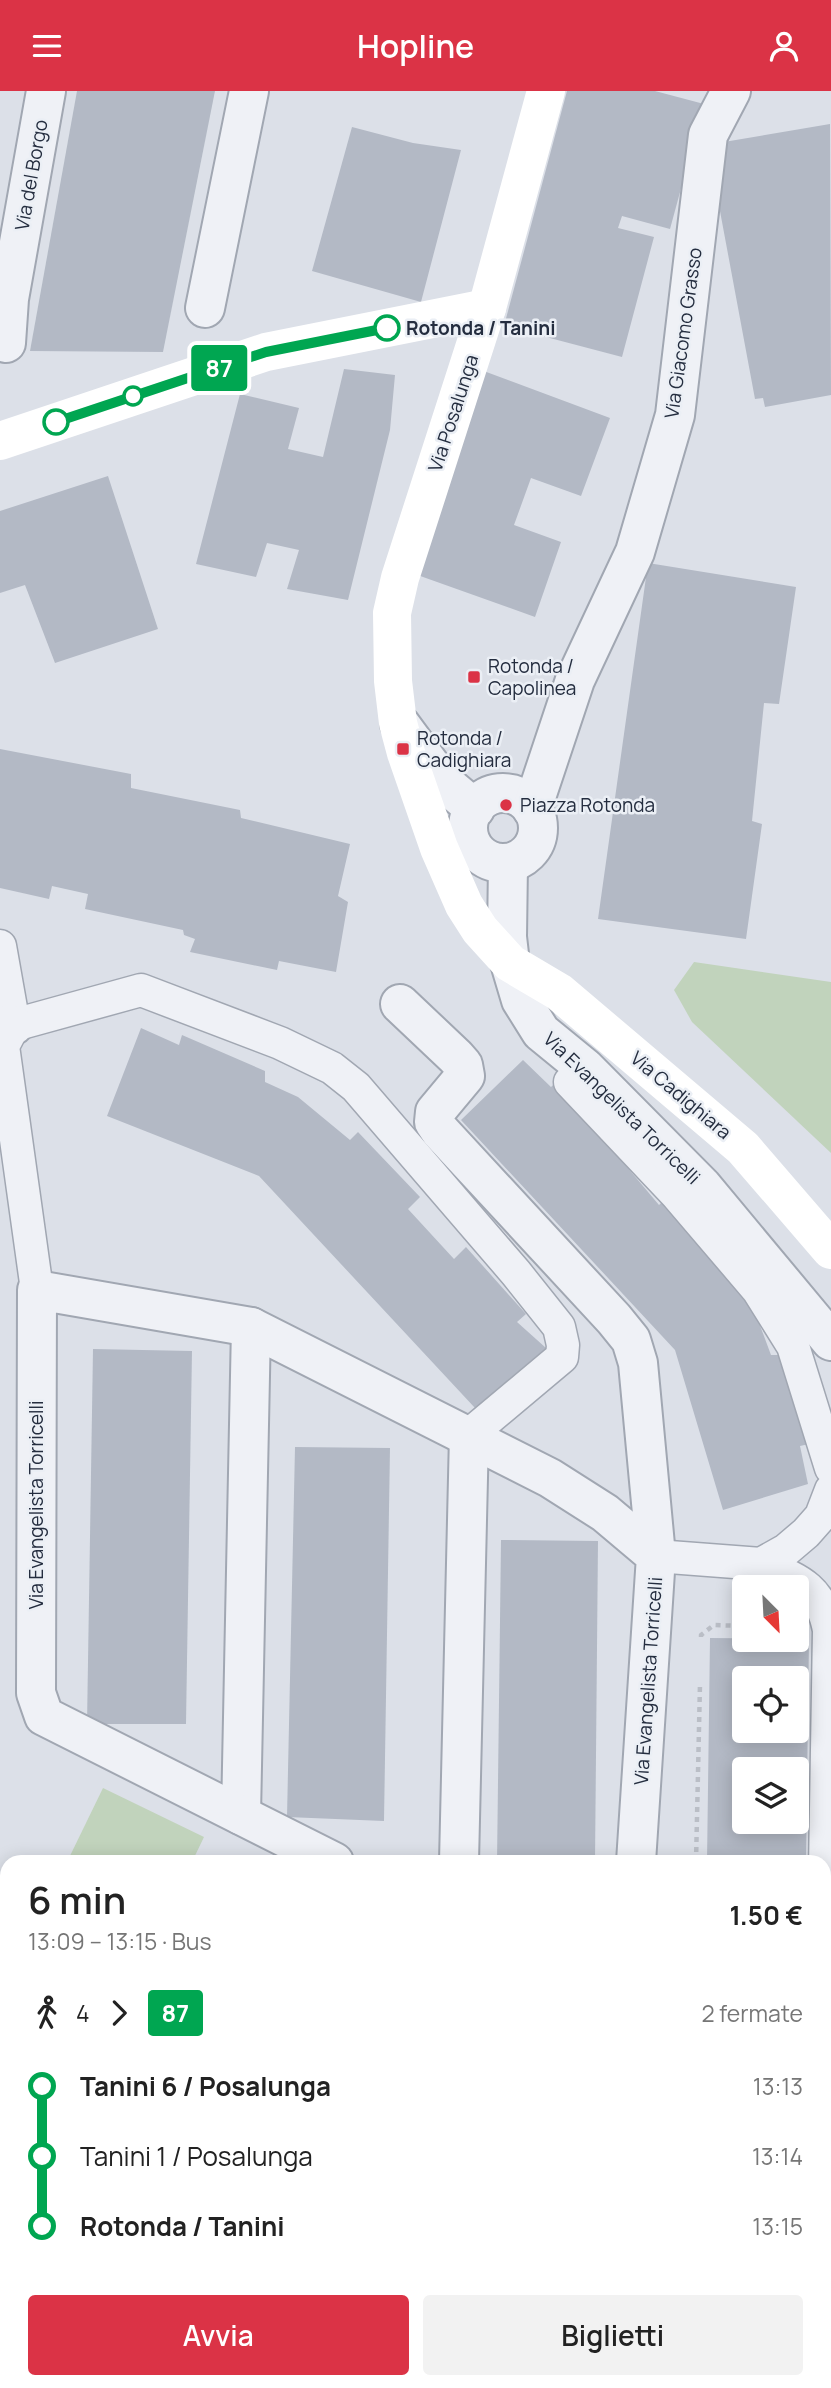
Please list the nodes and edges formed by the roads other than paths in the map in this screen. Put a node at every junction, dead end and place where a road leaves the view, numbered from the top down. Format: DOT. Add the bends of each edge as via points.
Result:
graph roads {
  1 [pos="46,91"];
  2 [pos="249,91"];
  3 [pos="547,91"];
  4 [pos="731,91"];
  5 [pos="205,307"];
  6 [pos="487,308"];
  7 [pos="6,342"];
  8 [pos="0,441"];
  9 [pos="398,723"];
  10 [pos="475,809"];
  11 [pos="532,809"];
  12 [pos="508,863"];
  13 [pos="0,946"];
  14 [pos="510,963"];
  15 [pos="400,1004"];
  16 [pos="7,1026"];
  17 [pos="570,1082"];
  18 [pos="831,1250"];
  19 [pos="37,1290"];
  20 [pos="251,1327"];
  21 [pos="831,1341"];
  22 [pos="469,1435"];
  23 [pos="831,1468"];
  24 [pos="831,1490"];
  25 [pos="656,1556"];
  26 [pos="761,1565"];
  27 [pos="242,1815"];
  28 [pos="320,1855"];
  29 [pos="459,1855"];
  30 [pos="636,1855"];
  31 [pos="825,1855"];
  1 -- 7 [label="street, Via del Borgo" via="9,299"];
  2 -- 5 [label="street"];
  3 -- 6 [label="street, Via Posalunga"];
  4 -- 11 [label="street, Via Giacomo Grasso" via="708,135 675,415 635,552 575,680"];
  6 -- 8 [label="street" via="266,352"];
  6 -- 9 [label="street, Via Posalunga" via="392,613"];
  9 -- 10 [label="street" via="442,781"];
  9 -- 14 [label="street" via="439,848 464,905"];
  10 -- 11 [label="street" via="482,800 504,794 515,795"];
  10 -- 12 [label="street" via="470,819 471,842 486,858"];
  11 -- 12 [label="street" via="538,831 535,843 519,860"];
  12 -- 14 [label="street"];
  13 -- 16 [label="lane"];
  14 -- 18 [label="street, Via Cadighiara" via="559,992 743,1148"];
  14 -- 21 [label="street, Via Evangelista Torricelli" via="521,1000 541,1032 585,1068 702,1186"];
  15 -- 25 [label="street" via="463,1065 465,1076 435,1112 434,1122 440,1131 631,1340 642,1393"];
  16 -- 19 [label="lane" via="3,1046"];
  16 -- 22 [label="lane" via="141,990 279,1043 332,1069 356,1087 559,1327 562,1357"];
  17 -- 23 [label="lane" via="677,1195 758,1290 793,1346"];
  19 -- 20 [label="street, Via Evangelista Torricelli"];
  19 -- 27 [label="street, Via Evangelista Torricelli" via="38,1705 44,1716"];
  20 -- 22 [label="street, Via Evangelista Torricelli"];
  20 -- 27 [label="street"];
  22 -- 25 [label="street, Via Evangelista Torricelli" via="605,1513"];
  22 -- 29 [label="street"];
  24 -- 26 [label="lane" via="821,1516 806,1533"];
  25 -- 26 [label="lane"];
  25 -- 30 [label="street, Via Evangelista Torricelli"];
  26 -- 31 [label="lane" via="806,1585 825,1610 829,1630"];
  27 -- 28 [label="street, Via Evangelista Torricelli"];
}
